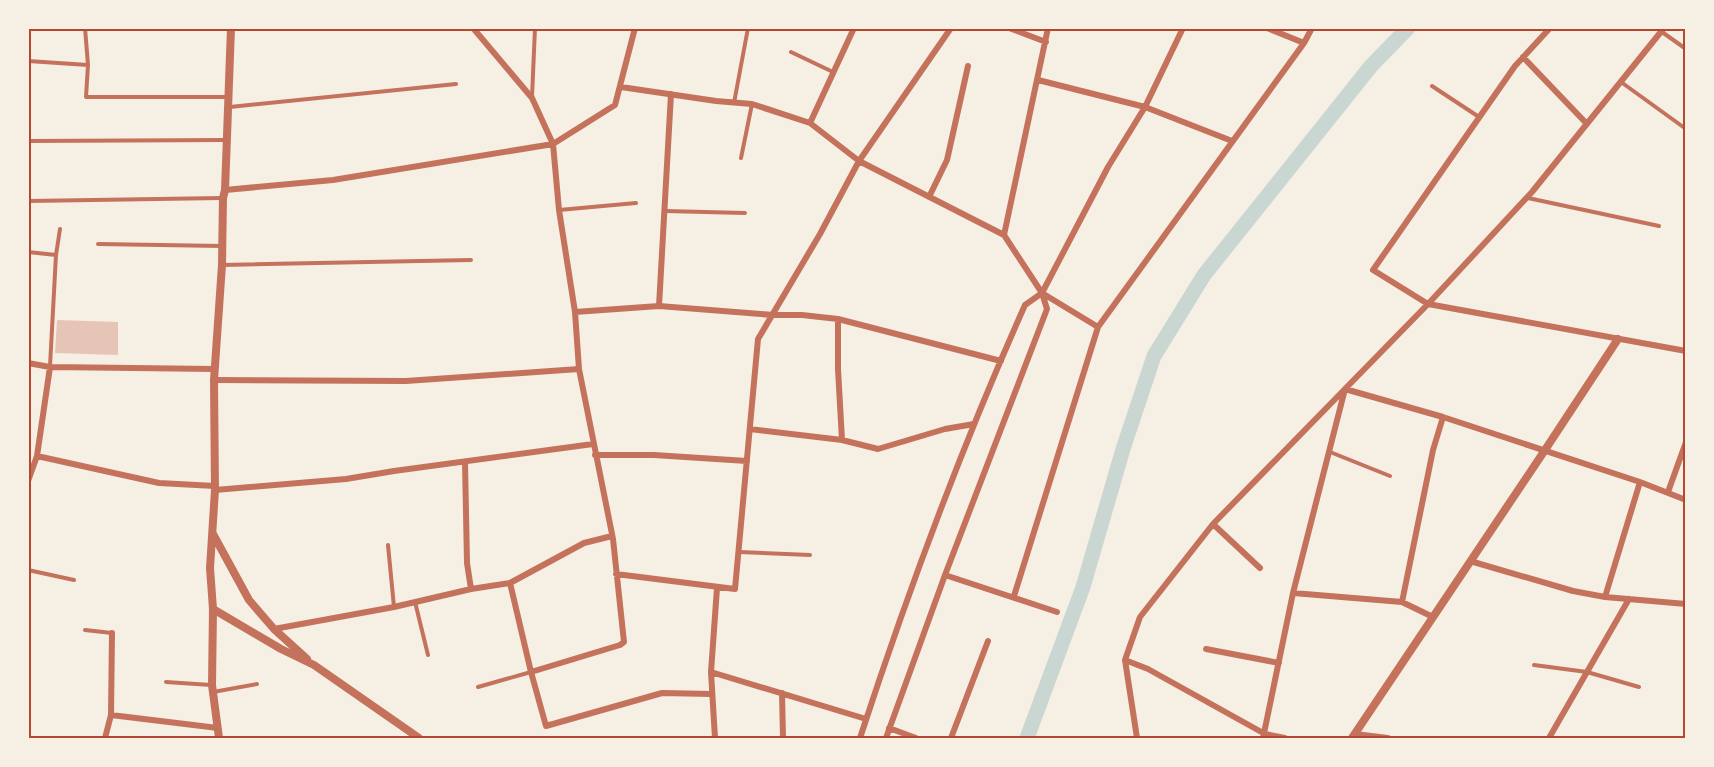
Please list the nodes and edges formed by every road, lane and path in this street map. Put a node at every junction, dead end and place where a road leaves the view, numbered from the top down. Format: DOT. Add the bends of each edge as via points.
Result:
graph roads {
  1 [pos="86,28"];
  2 [pos="231,28"];
  3 [pos="473,28"];
  4 [pos="535,28"];
  5 [pos="635,28"];
  6 [pos="748,28"];
  7 [pos="854,28"];
  8 [pos="951,28"];
  9 [pos="1009,28"];
  10 [pos="1048,28"];
  11 [pos="1183,28"];
  12 [pos="1267,28"];
  13 [pos="1312,28"];
  14 [pos="1550,28"];
  15 [pos="1663,30"];
  16 [pos="1046,42"];
  17 [pos="1304,43"];
  18 [pos="1686,49"];
  19 [pos="791,51"];
  20 [pos="1523,57"];
  21 [pos="28,62"];
  22 [pos="88,65"];
  23 [pos="968,66"];
  24 [pos="834,72"];
  25 [pos="1038,80"];
  26 [pos="1621,82"];
  27 [pos="456,84"];
  28 [pos="1431,86"];
  29 [pos="621,87"];
  30 [pos="671,94"];
  31 [pos="228,97"];
  32 [pos="532,98"];
  33 [pos="734,103"];
  34 [pos="752,104"];
  35 [pos="228,107"];
  36 [pos="1145,107"];
  37 [pos="1479,117"];
  38 [pos="810,123"];
  39 [pos="1587,124"];
  40 [pos="1686,129"];
  41 [pos="226,140"];
  42 [pos="28,141"];
  43 [pos="1232,141"];
  44 [pos="553,144"];
  45 [pos="741,158"];
  46 [pos="860,161"];
  47 [pos="224,194"];
  48 [pos="929,197"];
  49 [pos="1527,198"];
  50 [pos="28,201"];
  51 [pos="636,203"];
  52 [pos="559,210"];
  53 [pos="664,211"];
  54 [pos="745,213"];
  55 [pos="1659,226"];
  56 [pos="60,230"];
  57 [pos="1004,235"];
  58 [pos="98,243"];
  59 [pos="222,246"];
  60 [pos="28,252"];
  61 [pos="56,255"];
  62 [pos="471,260"];
  63 [pos="222,265"];
  64 [pos="1042,293"];
  65 [pos="1428,304"];
  66 [pos="659,306"];
  67 [pos="575,312"];
  68 [pos="773,315"];
  69 [pos="838,319"];
  70 [pos="1098,327"];
  71 [pos="1618,339"];
  72 [pos="1686,351"];
  73 [pos="1001,361"];
  74 [pos="28,363"];
  75 [pos="50,367"];
  76 [pos="215,369"];
  77 [pos="579,369"];
  78 [pos="214,381"];
  79 [pos="1345,389"];
  80 [pos="1443,417"];
  81 [pos="974,424"];
  82 [pos="750,429"];
  83 [pos="842,440"];
  84 [pos="1686,442"];
  85 [pos="593,444"];
  86 [pos="1545,450"];
  87 [pos="1330,452"];
  88 [pos="595,455"];
  89 [pos="37,456"];
  90 [pos="747,461"];
  91 [pos="464,462"];
  92 [pos="1390,476"];
  93 [pos="28,481"];
  94 [pos="1640,482"];
  95 [pos="215,488"];
  96 [pos="1668,492"];
  97 [pos="1686,500"];
  98 [pos="1213,524"];
  99 [pos="213,533"];
  100 [pos="612,536"];
  101 [pos="388,545"];
  102 [pos="739,552"];
  103 [pos="810,555"];
  104 [pos="1470,561"];
  105 [pos="1260,568"];
  106 [pos="28,570"];
  107 [pos="616,574"];
  108 [pos="945,575"];
  109 [pos="74,580"];
  110 [pos="510,583"];
  111 [pos="717,588"];
  112 [pos="471,589"];
  113 [pos="1293,593"];
  114 [pos="1014,596"];
  115 [pos="1605,597"];
  116 [pos="1629,598"];
  117 [pos="415,602"];
  118 [pos="1402,602"];
  119 [pos="1686,604"];
  120 [pos="394,607"];
  121 [pos="213,609"];
  122 [pos="1057,612"];
  123 [pos="1432,617"];
  124 [pos="274,628"];
  125 [pos="86,630"];
  126 [pos="112,633"];
  127 [pos="988,641"];
  128 [pos="1206,649"];
  129 [pos="428,655"];
  130 [pos="1125,660"];
  131 [pos="1279,663"];
  132 [pos="314,665"];
  133 [pos="1534,665"];
  134 [pos="531,672"];
  135 [pos="711,672"];
  136 [pos="1587,672"];
  137 [pos="166,682"];
  138 [pos="257,684"];
  139 [pos="478,687"];
  140 [pos="1640,687"];
  141 [pos="213,689"];
  142 [pos="782,693"];
  143 [pos="711,694"];
  144 [pos="111,716"];
  145 [pos="866,719"];
  146 [pos="218,728"];
  147 [pos="889,728"];
  148 [pos="1264,736"];
  149 [pos="1354,736"];
  150 [pos="105,738"];
  151 [pos="219,738"];
  152 [pos="419,738"];
  153 [pos="715,738"];
  154 [pos="783,738"];
  155 [pos="860,738"];
  156 [pos="886,738"];
  157 [pos="916,738"];
  158 [pos="951,738"];
  159 [pos="1137,738"];
  160 [pos="1285,738"];
  161 [pos="1388,738"];
  162 [pos="1549,738"];
  1 -- 22 [label="lane"];
  2 -- 31 [label="street"];
  3 -- 32 [label="street"];
  4 -- 32 [label="lane"];
  5 -- 29 [label="street"];
  6 -- 33 [label="lane"];
  7 -- 24 [label="street"];
  8 -- 46 [label="street"];
  9 -- 16 [label="street"];
  10 -- 16 [label="street"];
  11 -- 36 [label="street"];
  12 -- 17 [label="street"];
  13 -- 17 [label="street"];
  14 -- 20 [label="street"];
  15 -- 18 [label="lane"];
  15 -- 26 [label="street"];
  16 -- 25 [label="street"];
  17 -- 43 [label="street"];
  19 -- 24 [label="lane"];
  20 -- 37 [label="street"];
  20 -- 39 [label="street"];
  21 -- 22 [label="lane"];
  22 -- 31 [label="lane" via="86,96"];
  23 -- 48 [label="street" via="947,160"];
  24 -- 38 [label="street"];
  25 -- 36 [label="street"];
  25 -- 57 [label="street"];
  26 -- 39 [label="street"];
  26 -- 40 [label="lane"];
  27 -- 35 [label="lane"];
  28 -- 37 [label="lane"];
  29 -- 30 [label="street"];
  29 -- 44 [label="street" via="615,105"];
  30 -- 33 [label="street"];
  30 -- 53 [label="street"];
  31 -- 35 [label="street"];
  32 -- 44 [label="street"];
  33 -- 34 [label="street"];
  34 -- 38 [label="street"];
  34 -- 45 [label="lane"];
  35 -- 41 [label="street"];
  36 -- 43 [label="street"];
  36 -- 64 [label="street" via="1108,166"];
  37 -- 65 [label="street" via="1373,270"];
  38 -- 46 [label="street"];
  39 -- 49 [label="street"];
  41 -- 42 [label="lane"];
  41 -- 47 [label="street"];
  43 -- 70 [label="street"];
  44 -- 47 [label="street"];
  44 -- 52 [label="street"];
  46 -- 48 [label="street"];
  46 -- 68 [label="street"];
  47 -- 50 [label="lane"];
  47 -- 59 [label="street"];
  48 -- 57 [label="street"];
  49 -- 55 [label="lane"];
  49 -- 65 [label="street"];
  51 -- 52 [label="lane"];
  52 -- 67 [label="street"];
  53 -- 54 [label="lane"];
  53 -- 66 [label="street"];
  56 -- 61 [label="lane"];
  57 -- 64 [label="street"];
  58 -- 59 [label="lane"];
  59 -- 63 [label="street"];
  60 -- 61 [label="lane"];
  61 -- 75 [label="lane"];
  62 -- 63 [label="lane"];
  63 -- 76 [label="street"];
  64 -- 70 [label="street"];
  64 -- 73 [label="street" via="1025,305"];
  64 -- 108 [label="street" via="1047,309"];
  65 -- 71 [label="street"];
  65 -- 79 [label="street"];
  66 -- 67 [label="street"];
  66 -- 68 [label="street"];
  67 -- 77 [label="street"];
  68 -- 69 [label="street"];
  68 -- 82 [label="street" via="758,339"];
  69 -- 73 [label="street"];
  69 -- 83 [label="street"];
  70 -- 114 [label="street"];
  71 -- 72 [label="street"];
  71 -- 86 [label="street"];
  73 -- 81 [label="street"];
  74 -- 75 [label="street"];
  75 -- 76 [label="street"];
  75 -- 89 [label="street"];
  76 -- 78 [label="street"];
  77 -- 78 [label="street" via="406,381"];
  77 -- 85 [label="street"];
  78 -- 95 [label="street"];
  79 -- 80 [label="street"];
  79 -- 87 [label="street"];
  79 -- 98 [label="street"];
  80 -- 86 [label="street"];
  80 -- 118 [label="street" via="1432,450"];
  81 -- 83 [label="street" via="878,448"];
  81 -- 145 [label="street"];
  82 -- 83 [label="street"];
  82 -- 90 [label="street"];
  84 -- 96 [label="street"];
  85 -- 88 [label="street"];
  85 -- 91 [label="street"];
  86 -- 94 [label="street"];
  86 -- 104 [label="street"];
  87 -- 92 [label="lane"];
  87 -- 113 [label="street"];
  88 -- 90 [label="street"];
  88 -- 100 [label="street"];
  89 -- 93 [label="street"];
  89 -- 95 [label="street" via="159,483"];
  90 -- 102 [label="street"];
  91 -- 95 [label="street" via="346,479"];
  91 -- 112 [label="street"];
  94 -- 96 [label="street"];
  94 -- 115 [label="street"];
  95 -- 99 [label="street"];
  96 -- 97 [label="street"];
  98 -- 105 [label="street"];
  98 -- 130 [label="street" via="1140,617"];
  99 -- 121 [label="street"];
  99 -- 124 [label="street" via="249,600"];
  100 -- 107 [label="street"];
  100 -- 110 [label="street" via="584,543"];
  101 -- 120 [label="lane"];
  102 -- 103 [label="lane"];
  102 -- 111 [label="street" via="735,589"];
  104 -- 115 [label="street"];
  104 -- 123 [label="street"];
  106 -- 109 [label="lane"];
  107 -- 111 [label="street"];
  107 -- 134 [label="street" via="623,644"];
  108 -- 114 [label="street"];
  108 -- 147 [label="street"];
  110 -- 112 [label="street"];
  110 -- 134 [label="street"];
  111 -- 135 [label="street"];
  112 -- 117 [label="street"];
  113 -- 118 [label="street"];
  113 -- 131 [label="street"];
  114 -- 122 [label="street"];
  115 -- 116 [label="street"];
  116 -- 119 [label="street"];
  116 -- 136 [label="street"];
  117 -- 120 [label="street"];
  117 -- 129 [label="lane"];
  118 -- 123 [label="street"];
  120 -- 124 [label="street"];
  121 -- 132 [label="street"];
  121 -- 141 [label="street"];
  123 -- 149 [label="street"];
  124 -- 132 [label="street"];
  125 -- 126 [label="lane"];
  126 -- 144 [label="street"];
  127 -- 158 [label="street"];
  128 -- 131 [label="street"];
  130 -- 148 [label="street" via="1148,669"];
  130 -- 159 [label="street"];
  131 -- 148 [label="street"];
  132 -- 152 [label="street"];
  133 -- 136 [label="lane"];
  134 -- 139 [label="lane"];
  134 -- 143 [label="street" via="546,726 662,693"];
  135 -- 142 [label="street"];
  135 -- 143 [label="street"];
  136 -- 140 [label="lane"];
  136 -- 162 [label="street"];
  137 -- 141 [label="lane"];
  138 -- 141 [label="lane"];
  141 -- 146 [label="street"];
  142 -- 145 [label="street"];
  142 -- 154 [label="street"];
  143 -- 153 [label="street"];
  144 -- 146 [label="street"];
  144 -- 150 [label="street"];
  145 -- 155 [label="street"];
  146 -- 151 [label="street"];
  147 -- 156 [label="street"];
  147 -- 157 [label="street"];
  148 -- 160 [label="street"];
  149 -- 161 [label="street"];
}
